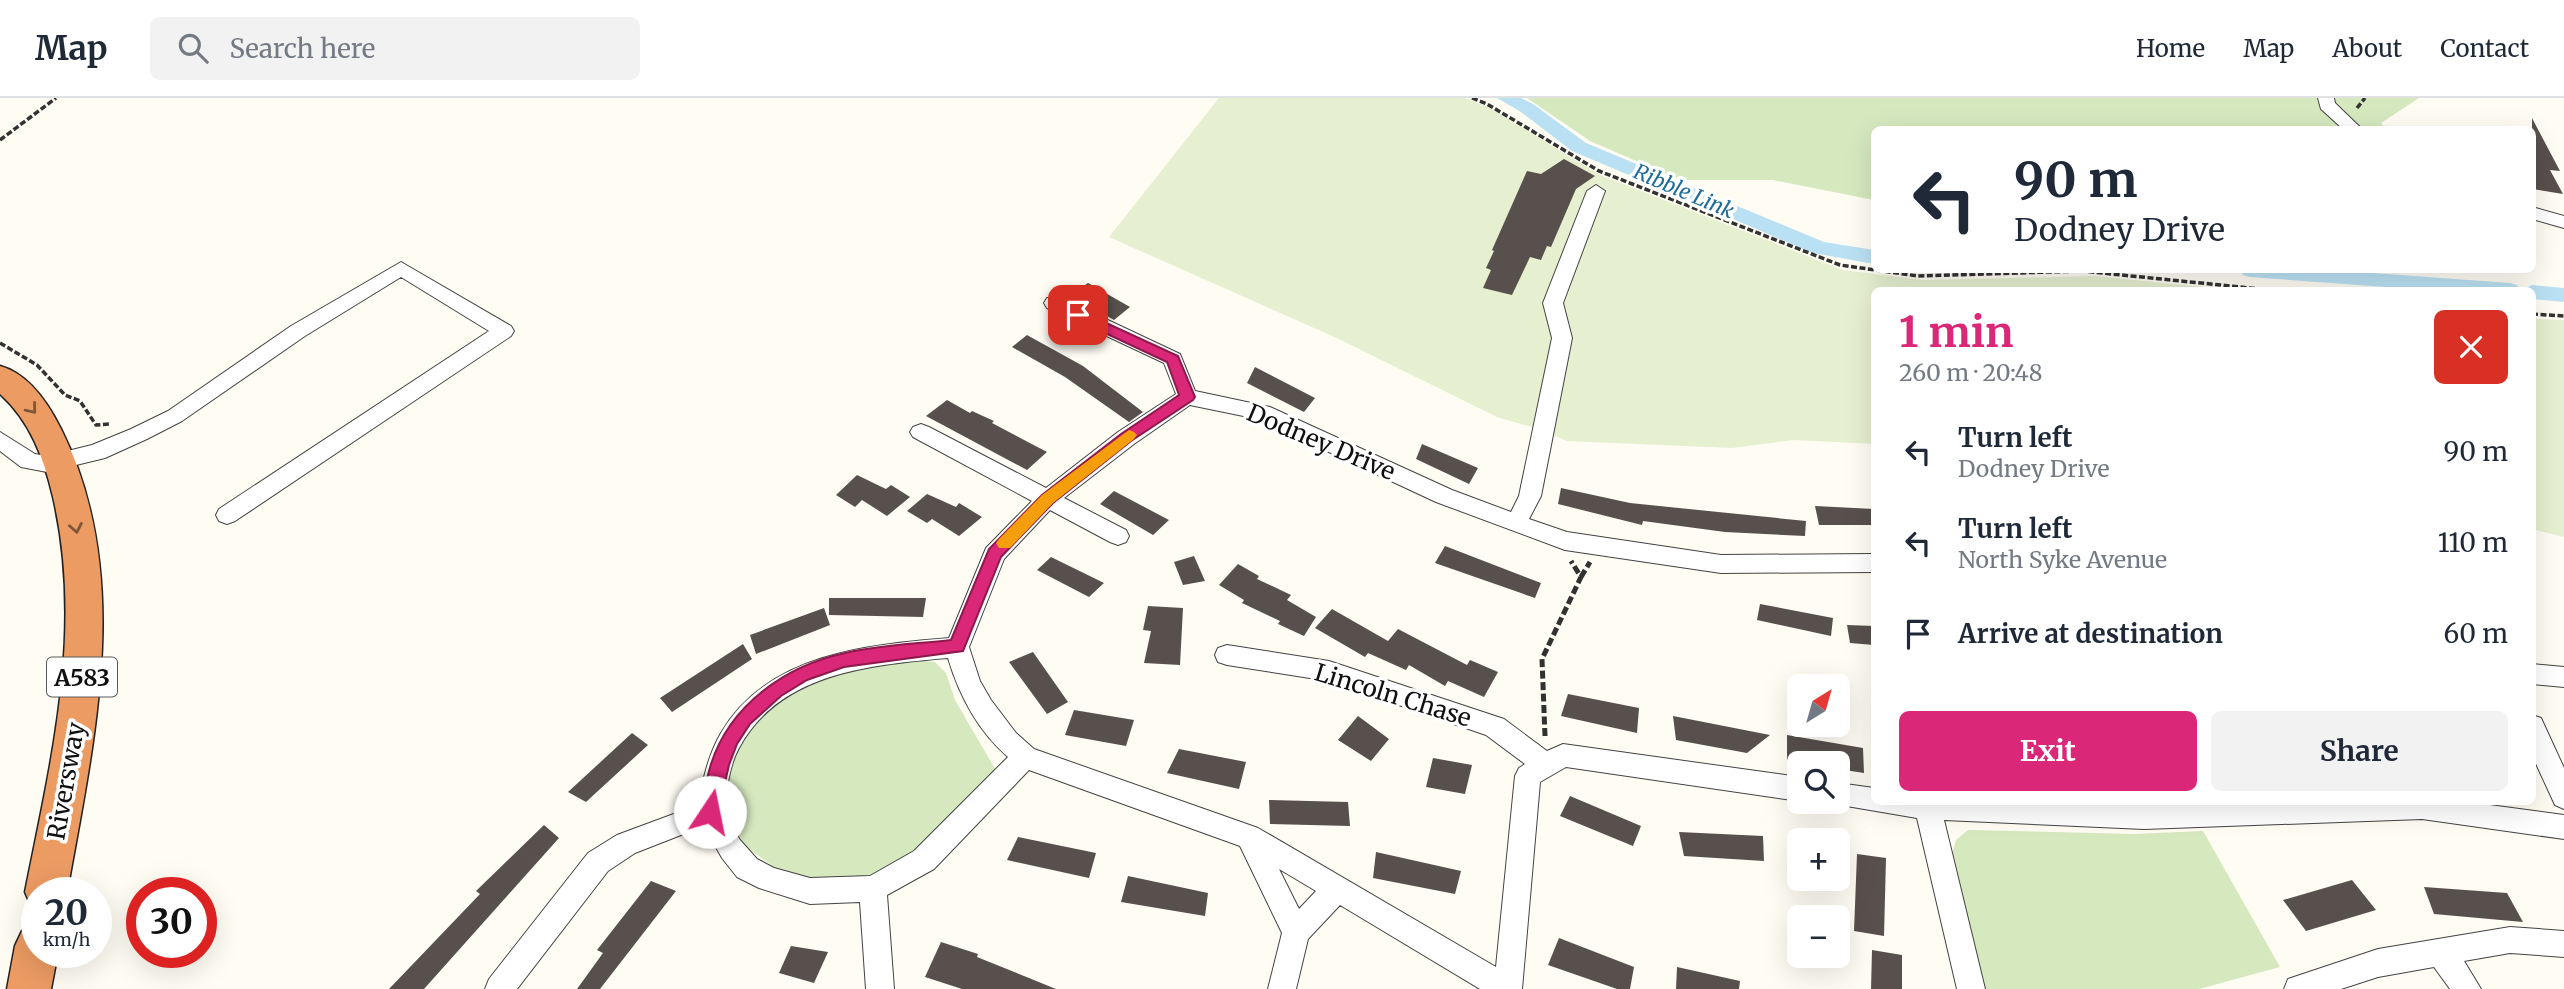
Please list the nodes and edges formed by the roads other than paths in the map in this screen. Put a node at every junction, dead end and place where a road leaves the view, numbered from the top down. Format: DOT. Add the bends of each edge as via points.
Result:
graph roads {
  1 [pos="2326,98"];
  2 [pos="2351,126"];
  3 [pos="1596,191"];
  4 [pos="2536,214"];
  5 [pos="2564,222"];
  6 [pos="1054,303"];
  7 [pos="0,377"];
  8 [pos="1187,397"];
  9 [pos="921,432"];
  10 [pos="0,440"];
  11 [pos="56,456"];
  12 [pos="1047,499"];
  13 [pos="227,516"];
  14 [pos="1516,523"];
  15 [pos="1118,536"];
  16 [pos="1871,563"];
  17 [pos="957,646"];
  18 [pos="1227,655"];
  19 [pos="2536,674"];
  20 [pos="2564,677"];
  21 [pos="2536,735"];
  22 [pos="1025,757"];
  23 [pos="1546,765"];
  24 [pos="1787,787"];
  25 [pos="1850,796"];
  26 [pos="2564,797"];
  27 [pos="1871,800"];
  28 [pos="1907,805"];
  29 [pos="1928,808"];
  30 [pos="710,812"];
  31 [pos="2564,827"];
  32 [pos="1249,837"];
  33 [pos="49,877"];
  34 [pos="1338,888"];
  35 [pos="873,889"];
  36 [pos="1296,932"];
  37 [pos="2564,943"];
  38 [pos="2440,952"];
  39 [pos="33,968"];
  40 [pos="29,989"];
  41 [pos="499,989"];
  42 [pos="880,989"];
  43 [pos="1282,989"];
  44 [pos="1508,989"];
  45 [pos="1971,989"];
  46 [pos="2298,989"];
  47 [pos="2467,989"];
  1 -- 2 [label="street" via="2327,105"];
  3 -- 14 [label="street" via="1553,303 1562,338 1530,496"];
  4 -- 5 [label="street"];
  6 -- 8 [label="street" via="1173,359"];
  7 -- 11 [label="highway, Riversway / A583, one-way" via="33,409"];
  8 -- 12 [label="street"];
  8 -- 14 [label="street, Dodney Drive" via="1262,412 1444,496"];
  9 -- 12 [label="street"];
  10 -- 11 [label="street" via="29,461"];
  11 -- 13 [label="street" via="97,452 175,416 298,331 401,268 504,331"];
  11 -- 33 [label="highway, Riversway / A583, one-way" via="78,532 84,654"];
  12 -- 15 [label="street"];
  12 -- 17 [label="street" via="994,554"];
  14 -- 16 [label="street, Dodney Drive" via="1557,538 1721,564"];
  17 -- 22 [label="street" via="968,684 982,708"];
  17 -- 30 [label="street" via="844,660 801,675 775,691 744,719 730,740"];
  18 -- 23 [label="street, Lincoln Chase" via="1329,671 1495,727"];
  19 -- 20 [label="street"];
  21 -- 26 [label="street"];
  22 -- 32 [label="street"];
  22 -- 35 [label="street" via="924,860"];
  23 -- 24 [label="street" via="1563,755"];
  23 -- 44 [label="street" via="1528,776"];
  25 -- 27 [label="street"];
  28 -- 29 [label="street"];
  29 -- 31 [label="street" via="2144,817 2422,807"];
  29 -- 45 [label="street"];
  30 -- 35 [label="street" via="747,868 769,879 810,891"];
  30 -- 41 [label="street" via="626,844 598,862"];
  32 -- 34 [label="street"];
  32 -- 36 [label="street"];
  34 -- 36 [label="street"];
  34 -- 44 [label="street"];
  35 -- 42 [label="street"];
  36 -- 43 [label="street"];
  37 -- 38 [label="street" via="2510,940"];
  38 -- 46 [label="street" via="2378,963"];
  38 -- 47 [label="street"];
  39 -- 40 [label="highway"];
}
